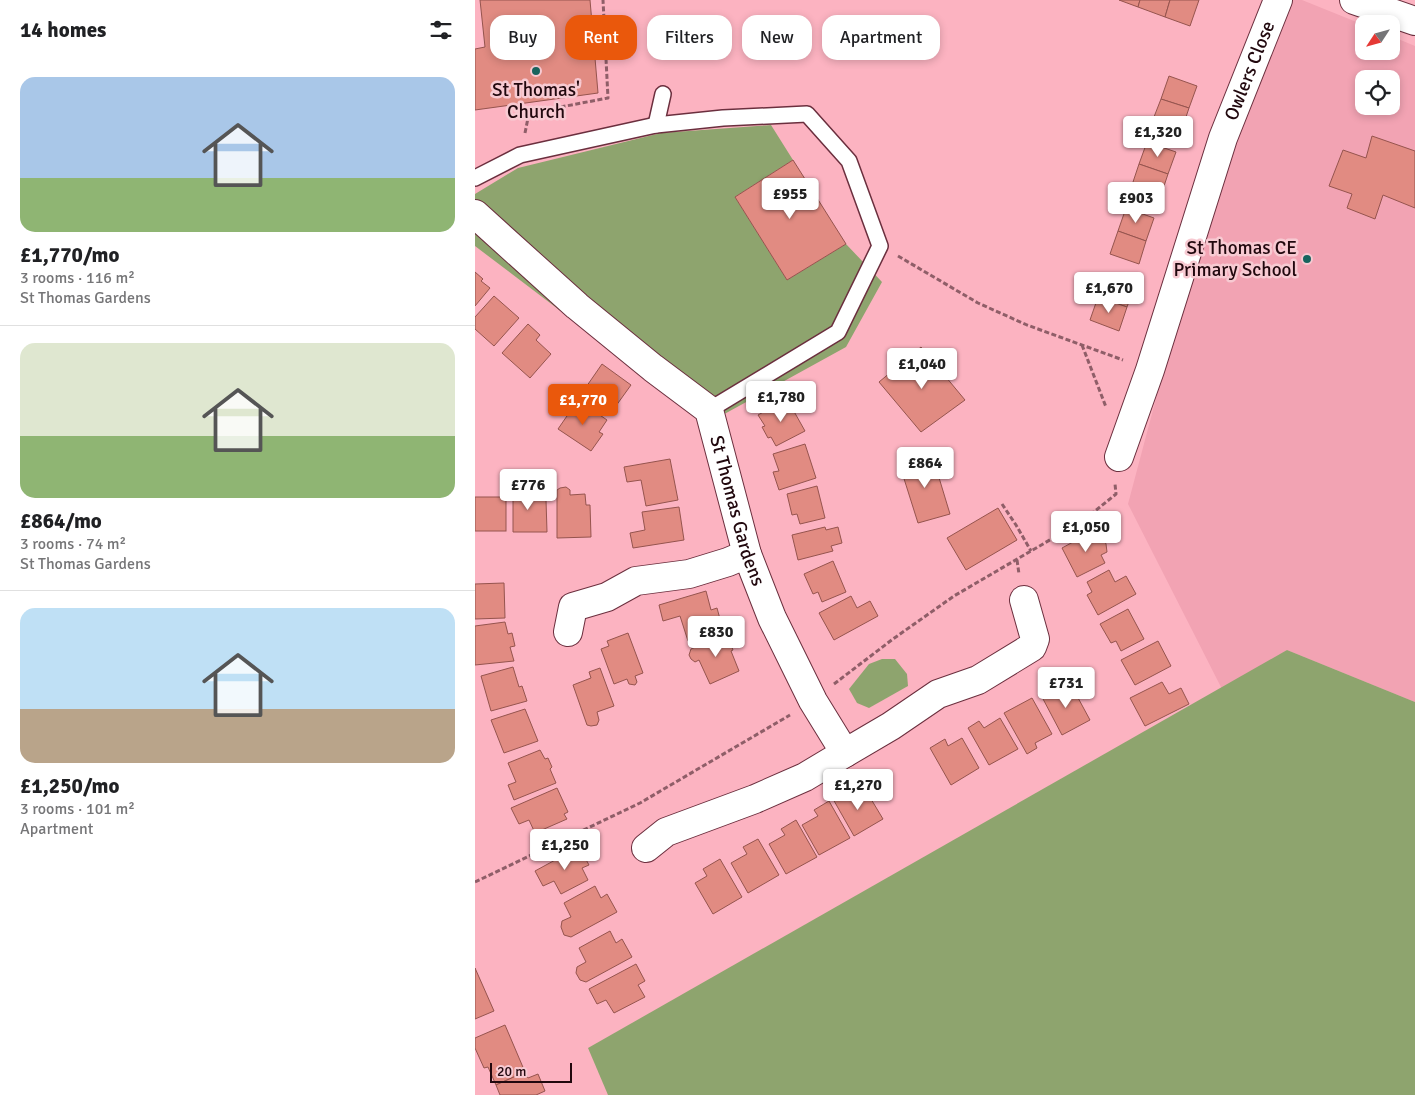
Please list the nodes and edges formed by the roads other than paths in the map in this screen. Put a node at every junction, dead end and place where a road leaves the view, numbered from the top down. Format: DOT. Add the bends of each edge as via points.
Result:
graph roads {
  1 [pos="1278,0"];
  2 [pos="1354,0"];
  3 [pos="1415,22"];
  4 [pos="663,94"];
  5 [pos="656,125"];
  6 [pos="475,178"];
  7 [pos="475,214"];
  8 [pos="709,410"];
  9 [pos="1121,452"];
  10 [pos="747,554"];
  11 [pos="1024,600"];
  12 [pos="568,632"];
  13 [pos="845,753"];
  14 [pos="646,848"];
  1 -- 9 [label="street, Owlers Close" via="1223,138"];
  2 -- 3 [label="street"];
  4 -- 5 [label="lane"];
  5 -- 6 [label="lane" via="520,155"];
  5 -- 8 [label="lane" via="807,114 849,161 881,246 838,332"];
  7 -- 8 [label="street, St Thomas Gardens" via="577,306"];
  8 -- 10 [label="street, St Thomas Gardens"];
  10 -- 12 [label="street" via="689,574 637,580 607,597 573,606"];
  10 -- 13 [label="street, St Thomas Gardens" via="772,618 813,701"];
  11 -- 13 [label="street" via="1035,639 1032,648 978,680 938,694"];
  13 -- 14 [label="street" via="805,777 755,800 666,832"];
}
